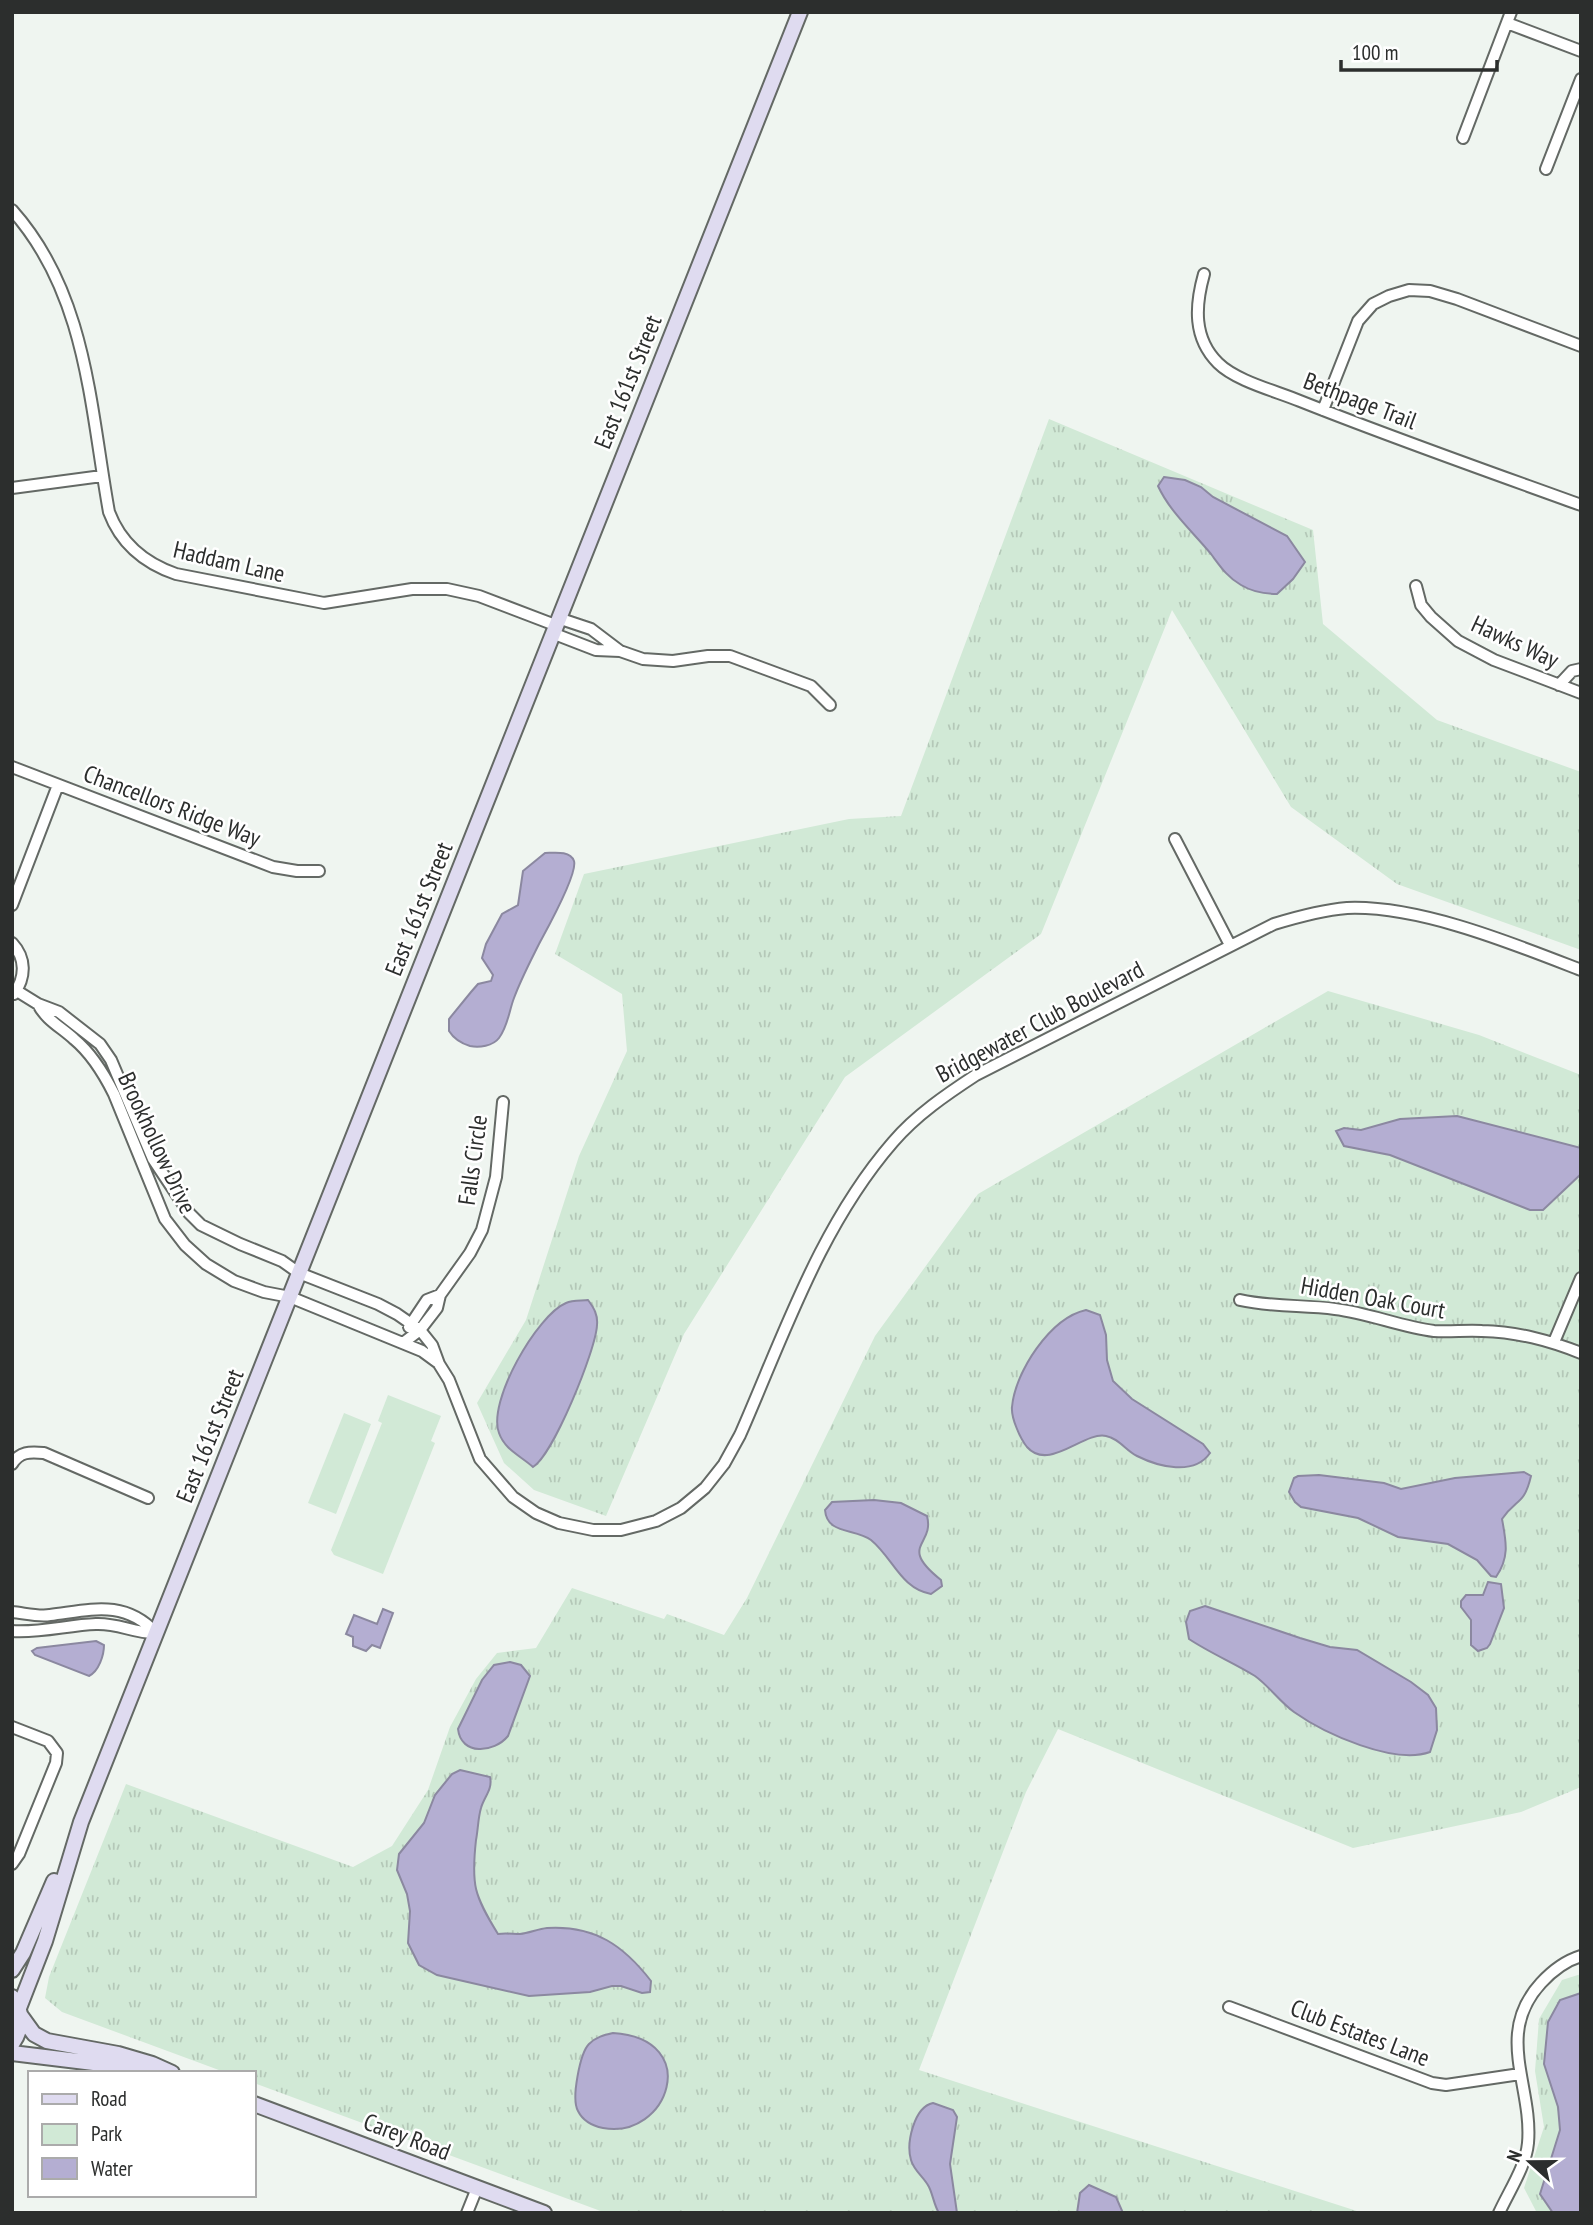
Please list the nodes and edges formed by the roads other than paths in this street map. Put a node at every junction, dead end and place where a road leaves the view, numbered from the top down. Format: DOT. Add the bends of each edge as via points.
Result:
graph roads {
  1 [pos="800,12"];
  2 [pos="1509,18"];
  3 [pos="1581,51"];
  4 [pos="1581,79"];
  5 [pos="1464,138"];
  6 [pos="1546,169"];
  7 [pos="12,209"];
  8 [pos="1204,274"];
  9 [pos="1581,346"];
  10 [pos="1323,410"];
  11 [pos="102,476"];
  12 [pos="12,488"];
  13 [pos="1581,505"];
  14 [pos="1416,586"];
  15 [pos="555,625"];
  16 [pos="620,651"];
  17 [pos="1581,669"];
  18 [pos="1559,685"];
  19 [pos="1581,693"];
  20 [pos="830,705"];
  21 [pos="12,767"];
  22 [pos="58,785"];
  23 [pos="1175,839"];
  24 [pos="319,871"];
  25 [pos="12,905"];
  26 [pos="12,943"];
  27 [pos="1230,945"];
  28 [pos="1581,970"];
  29 [pos="15,993"];
  30 [pos="38,1004"];
  31 [pos="503,1102"];
  32 [pos="299,1273"];
  33 [pos="1581,1278"];
  34 [pos="290,1297"];
  35 [pos="1240,1300"];
  36 [pos="415,1326"];
  37 [pos="1554,1342"];
  38 [pos="403,1343"];
  39 [pos="1581,1353"];
  40 [pos="439,1364"];
  41 [pos="12,1464"];
  42 [pos="148,1498"];
  43 [pos="12,1612"];
  44 [pos="12,1631"];
  45 [pos="156,1633"];
  46 [pos="12,1727"];
  47 [pos="81,1822"];
  48 [pos="12,1864"];
  49 [pos="1581,1956"];
  50 [pos="12,1970"];
  51 [pos="18,2007"];
  52 [pos="1229,2007"];
  53 [pos="12,2044"];
  54 [pos="12,2053"];
  55 [pos="151,2071"];
  56 [pos="168,2071"];
  57 [pos="1520,2074"];
  58 [pos="256,2105"];
  59 [pos="477,2188"];
  60 [pos="467,2213"];
  61 [pos="544,2213"];
  62 [pos="1499,2213"];
  1 -- 15 [label="street, East 161st Street"];
  2 -- 3 [label="street"];
  2 -- 5 [label="street"];
  4 -- 6 [label="street"];
  7 -- 11 [label="street, Haddam Lane" via="46,257 68,303 88,380"];
  8 -- 10 [label="street, Bethpage Trail" via="1198,297 1199,331 1219,364"];
  9 -- 10 [label="street" via="1439,293 1409,290 1373,304 1358,321"];
  10 -- 13 [label="street, Bethpage Trail"];
  11 -- 12 [label="street"];
  11 -- 15 [label="street, Haddam Lane" via="109,512 125,543 159,568 176,574 324,603 412,589 447,589"];
  14 -- 18 [label="street, Hawks Way" via="1421,605 1458,641"];
  15 -- 16 [label="street" via="596,650"];
  15 -- 16 [label="street" via="591,629"];
  15 -- 32 [label="street, East 161st Street"];
  16 -- 20 [label="street" via="662,661 730,656 811,686"];
  17 -- 18 [label="street" via="1572,671"];
  18 -- 19 [label="street, Hawks Way"];
  21 -- 22 [label="street, Chancellors Ridge Way"];
  22 -- 24 [label="street, Chancellors Ridge Way" via="273,867"];
  22 -- 25 [label="street"];
  23 -- 27 [label="street"];
  26 -- 29 [label="street, Brookhollow Drive" via="23,964"];
  27 -- 28 [label="street, Bridgewater Club Boulevard" via="1273,924 1308,915 1347,908 1391,910 1511,943"];
  27 -- 40 [label="street, Bridgewater Club Boulevard" via="976,1075 894,1140 825,1242 724,1464 681,1508 656,1521 621,1530 593,1530 536,1513 513,1497 480,1458"];
  29 -- 30 [label="street, Brookhollow Drive"];
  30 -- 32 [label="street, Brookhollow Drive" via="59,1012 100,1044 153,1159 189,1213 201,1225"];
  30 -- 34 [label="street, Brookhollow Drive" via="44,1016 85,1049 104,1076 165,1219 185,1245 234,1280"];
  31 -- 36 [label="street, Falls Circle" via="496,1177 486,1217 470,1252 440,1295 427,1300"];
  32 -- 34 [label="street, East 161st Street"];
  32 -- 36 [label="street, Bridgewater Club Boulevard" via="378,1304"];
  33 -- 37 [label="street"];
  34 -- 38 [label="street"];
  34 -- 45 [label="street, East 161st Street"];
  35 -- 37 [label="street, Hidden Oak Court" via="1335,1309 1413,1328 1503,1332"];
  36 -- 38 [label="street, Falls Circle"];
  36 -- 40 [label="street, Bridgewater Club Boulevard" via="432,1345"];
  37 -- 39 [label="street, Hidden Oak Court"];
  38 -- 40 [label="street"];
  41 -- 42 [label="street" via="28,1451 44,1453"];
  43 -- 45 [label="street" via="48,1616 113,1610 143,1619"];
  44 -- 45 [label="street" via="115,1624 138,1633"];
  45 -- 47 [label="street, East 161st Street"];
  46 -- 48 [label="street" via="48,1741 57,1753 54,1770"];
  47 -- 50 [label="street, East 161st Street"];
  47 -- 51 [label="street, East 161st Street" via="45,1941"];
  49 -- 57 [label="street" via="1549,1975 1527,2003 1517,2039"];
  51 -- 53 [label="street, East 161st Street" via="18,2036"];
  51 -- 56 [label="street" via="34,2034 47,2041 118,2054"];
  52 -- 57 [label="street, Club Estates Lane" via="1433,2083"];
  54 -- 55 [label="street"];
  57 -- 62 [label="street" via="1528,2143"];
  58 -- 59 [label="street, Carey Road"];
  59 -- 60 [label="street"];
  59 -- 61 [label="street, Carey Road"];
}
